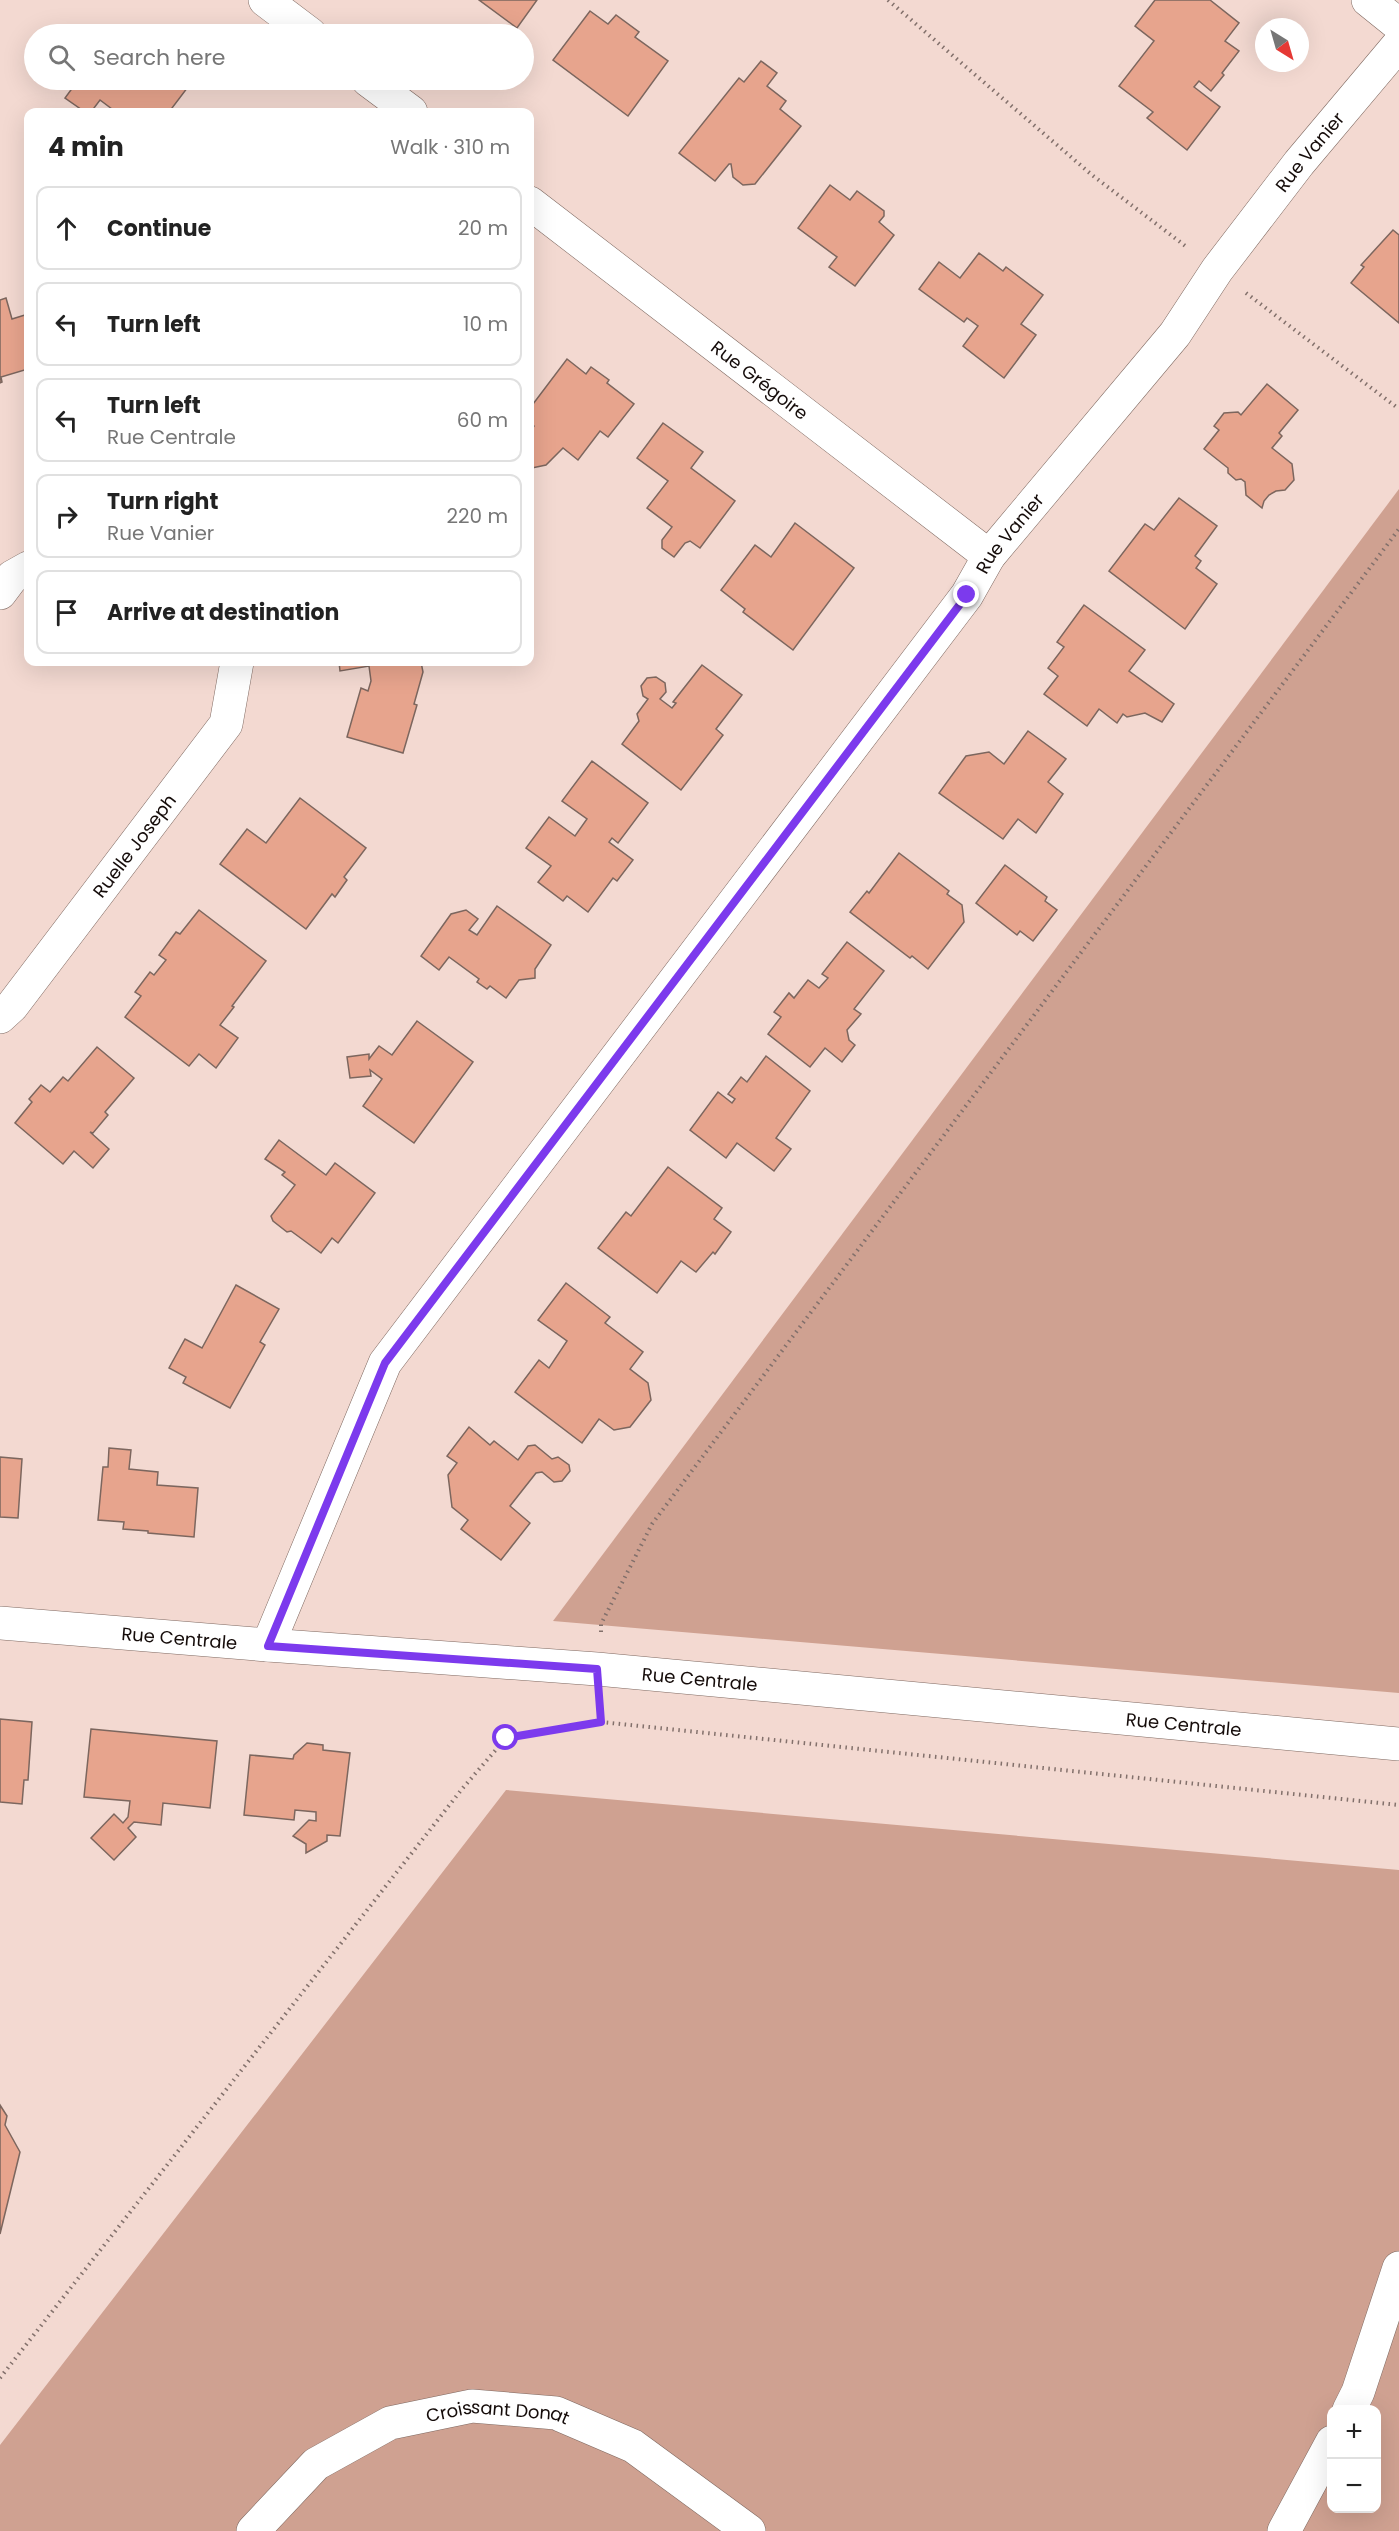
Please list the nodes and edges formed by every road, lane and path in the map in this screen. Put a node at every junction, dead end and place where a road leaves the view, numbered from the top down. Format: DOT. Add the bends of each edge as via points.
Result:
graph roads {
  1 [pos="265,0"];
  2 [pos="888,0"];
  3 [pos="1368,0"];
  4 [pos="297,24"];
  5 [pos="1399,25"];
  6 [pos="1399,44"];
  7 [pos="381,90"];
  8 [pos="406,108"];
  9 [pos="534,206"];
  10 [pos="1217,270"];
  11 [pos="1399,409"];
  12 [pos="1399,529"];
  13 [pos="989,556"];
  14 [pos="24,570"];
  15 [pos="0,592"];
  16 [pos="236,666"];
  17 [pos="0,1017"];
  18 [pos="0,1623"];
  19 [pos="268,1646"];
  20 [pos="597,1669"];
  21 [pos="601,1722"];
  22 [pos="1399,1744"];
  23 [pos="1399,1805"];
  24 [pos="1399,2268"];
  25 [pos="0,2378"];
  26 [pos="1351,2405"];
  27 [pos="1327,2451"];
  28 [pos="253,2531"];
  29 [pos="748,2531"];
  30 [pos="1284,2531"];
  1 -- 4 [label="street"];
  2 -- 10 [label="path" via="1092,175"];
  3 -- 5 [label="street"];
  6 -- 10 [label="street, Rue Vanier" via="1299,163"];
  7 -- 8 [label="street"];
  9 -- 13 [label="street, Rue Grégoire"];
  10 -- 11 [label="path"];
  10 -- 13 [label="street, Rue Vanier" via="1175,334"];
  12 -- 20 [label="path" via="652,1524 601,1624"];
  13 -- 19 [label="street, Rue Vanier" via="967,595 385,1363"];
  14 -- 15 [label="street" via="12,577"];
  16 -- 17 [label="street, Ruelle Joseph" via="226,724"];
  18 -- 19 [label="street, Rue Centrale"];
  19 -- 20 [label="street, Rue Centrale"];
  20 -- 21 [label="path"];
  20 -- 22 [label="street, Rue Centrale"];
  21 -- 23 [label="path"];
  21 -- 25 [label="path" via="506,1738 454,1798"];
  24 -- 26 [label="street"];
  27 -- 30 [label="street"];
  28 -- 29 [label="street, Croissant Donat" via="316,2464 390,2423 472,2406 556,2414 633,2446"];
}
